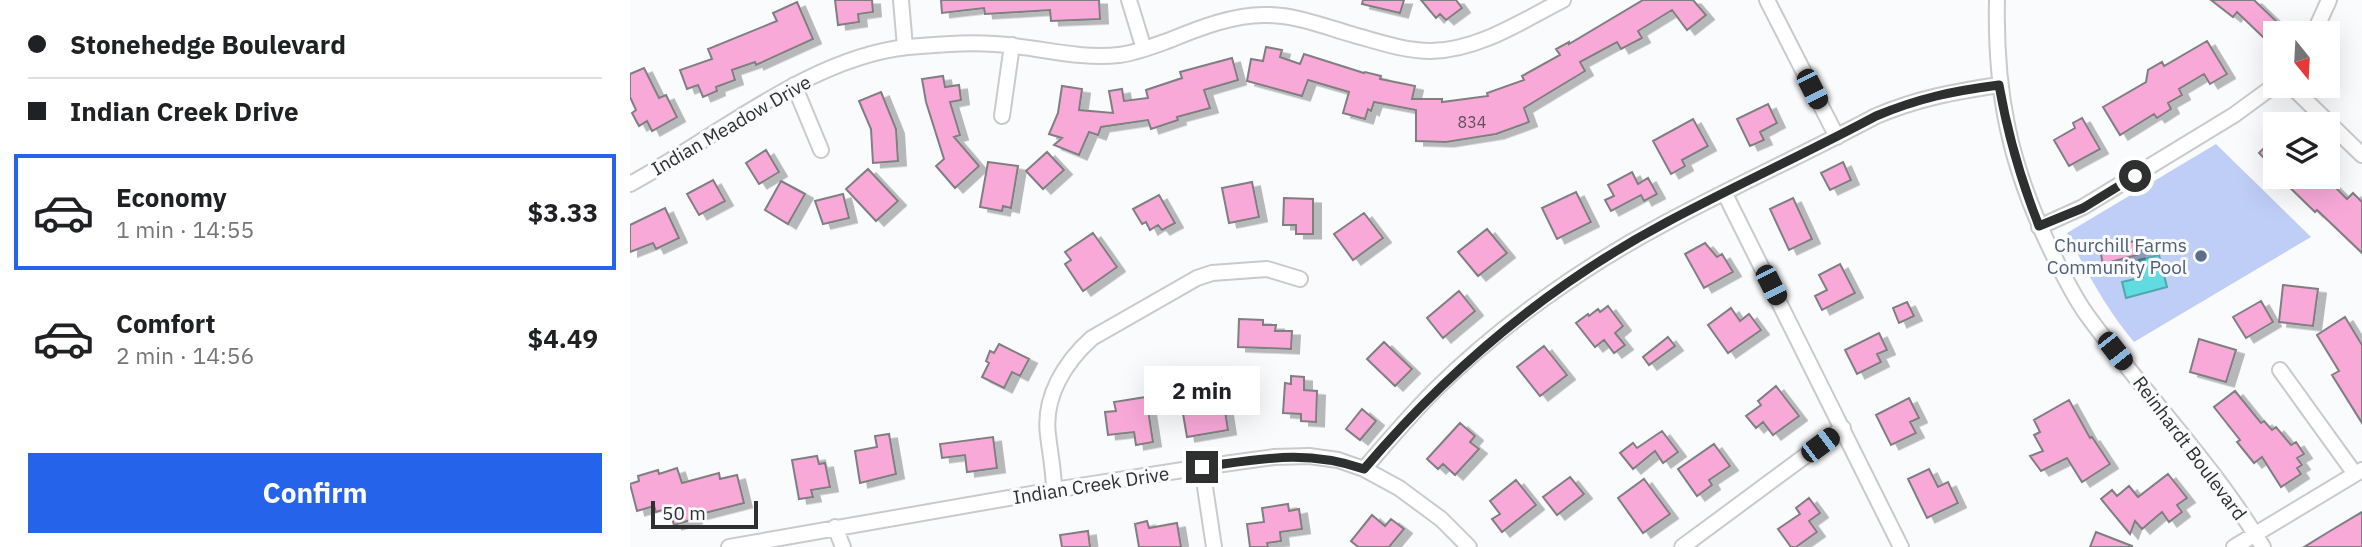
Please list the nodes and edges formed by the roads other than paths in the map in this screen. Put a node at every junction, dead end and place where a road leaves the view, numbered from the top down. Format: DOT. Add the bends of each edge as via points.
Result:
graph roads {
  1 [pos="901,0"];
  2 [pos="1129,0"];
  3 [pos="1563,0"];
  4 [pos="1767,0"];
  5 [pos="1997,0"];
  6 [pos="2329,0"];
  7 [pos="2319,21"];
  8 [pos="1012,45"];
  9 [pos="905,47"];
  10 [pos="1144,49"];
  11 [pos="794,85"];
  12 [pos="1999,85"];
  13 [pos="2263,94"];
  14 [pos="2303,98"];
  15 [pos="1002,116"];
  16 [pos="1837,137"];
  17 [pos="821,150"];
  18 [pos="2362,155"];
  19 [pos="630,184"];
  20 [pos="1725,194"];
  21 [pos="2039,226"];
  22 [pos="1300,279"];
  23 [pos="2280,370"];
  24 [pos="1843,428"];
  25 [pos="1202,467"];
  26 [pos="1364,469"];
  27 [pos="2359,472"];
  28 [pos="1054,490"];
  29 [pos="835,527"];
  30 [pos="2255,534"];
  31 [pos="729,547"];
  32 [pos="844,547"];
  33 [pos="1214,547"];
  34 [pos="1469,547"];
  35 [pos="1682,547"];
  36 [pos="1901,547"];
  37 [pos="2234,547"];
  38 [pos="2263,547"];
  1 -- 9 [label="street"];
  2 -- 10 [label="street"];
  3 -- 10 [label="street, Indian Meadow Drive" via="1459,48 1401,48 1265,14 1199,28"];
  4 -- 16 [label="street"];
  5 -- 12 [label="street, Reinhardt Boulevard"];
  6 -- 7 [label="street"];
  8 -- 9 [label="street, Indian Meadow Drive"];
  8 -- 10 [label="street, Indian Meadow Drive" via="1087,56 1124,55"];
  8 -- 15 [label="street"];
  9 -- 11 [label="street, Indian Meadow Drive" via="830,68"];
  11 -- 17 [label="street"];
  11 -- 19 [label="street, Indian Meadow Drive"];
  12 -- 16 [label="street" via="1910,102"];
  12 -- 21 [label="street, Reinhardt Boulevard" via="2011,148"];
  13 -- 21 [label="street" via="2083,208"];
  14 -- 18 [label="street"];
  16 -- 20 [label="street"];
  20 -- 24 [label="street"];
  20 -- 26 [label="street" via="1666,222 1542,301 1437,388"];
  21 -- 30 [label="street, Reinhardt Boulevard" via="2086,313"];
  22 -- 28 [label="street" via="1267,269 1212,273 1078,350 1051,398 1048,415"];
  23 -- 27 [label="street"];
  24 -- 35 [label="street"];
  24 -- 36 [label="street"];
  25 -- 26 [label="street, Indian Creek Drive" via="1309,456"];
  25 -- 28 [label="street, Indian Creek Drive"];
  25 -- 33 [label="street"];
  26 -- 34 [label="street, Indian Creek Drive" via="1420,503"];
  27 -- 30 [label="street"];
  28 -- 29 [label="street, Indian Creek Drive"];
  29 -- 31 [label="street, Indian Creek Drive"];
  29 -- 32 [label="street"];
  30 -- 37 [label="street"];
  30 -- 38 [label="street, Reinhardt Boulevard"];
}
